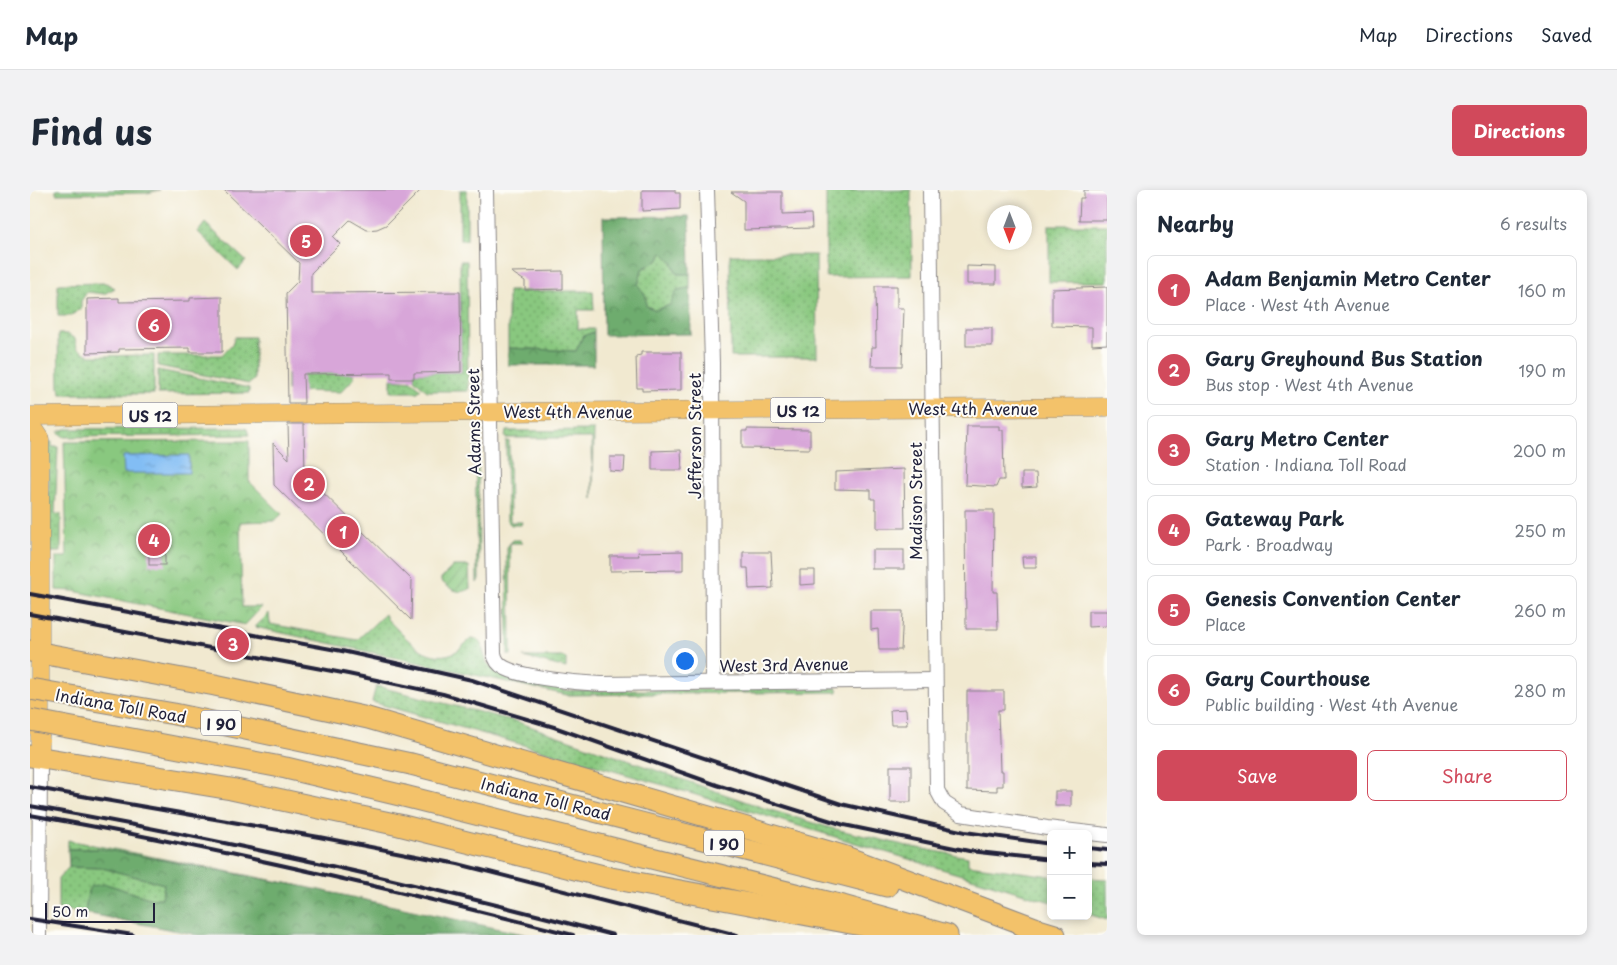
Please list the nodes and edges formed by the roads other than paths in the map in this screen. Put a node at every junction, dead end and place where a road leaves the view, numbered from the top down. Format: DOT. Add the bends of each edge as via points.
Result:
graph roads {
  1 [pos="486,190"];
  2 [pos="707,190"];
  3 [pos="930,190"];
  4 [pos="1107,407"];
  5 [pos="932,409"];
  6 [pos="711,410"];
  7 [pos="489,412"];
  8 [pos="30,416"];
  9 [pos="30,424"];
  10 [pos="36,652"];
  11 [pos="494,653"];
  12 [pos="934,680"];
  13 [pos="713,682"];
  14 [pos="30,688"];
  15 [pos="30,720"];
  16 [pos="35,757"];
  17 [pos="1107,835"];
  18 [pos="1035,928"];
  19 [pos="39,935"];
  20 [pos="915,935"];
  21 [pos="947,935"];
  22 [pos="1055,935"];
  1 -- 7 [label="street, Adams Street"];
  2 -- 6 [label="street, Jefferson Street"];
  3 -- 5 [label="street, Madison Street"];
  4 -- 5 [label="main road, West 4th Avenue / US 12"];
  5 -- 6 [label="main road, West 4th Avenue / US 12"];
  5 -- 12 [label="street, Madison Street"];
  6 -- 7 [label="main road, West 4th Avenue / US 12"];
  6 -- 13 [label="street, Jefferson Street"];
  7 -- 8 [label="main road, West 4th Avenue / US 12"];
  7 -- 11 [label="street, Adams Street"];
  9 -- 10 [label="main road" via="40,439"];
  10 -- 16 [label="main road"];
  10 -- 18 [label="highway" via="215,685 368,718 843,856"];
  11 -- 13 [label="street, West 3rd Avenue" via="496,660 506,668 574,683"];
  12 -- 13 [label="street, West 3rd Avenue"];
  12 -- 17 [label="street, Madison Street" via="937,790 940,799 961,814"];
  14 -- 18 [label="highway, Indiana Toll Road / I 90, bridge" via="174,714 410,764 857,877"];
  15 -- 21 [label="highway, Indiana Toll Road / I 90, bridge" via="276,766 404,796 834,903"];
  16 -- 19 [label="street"];
  16 -- 20 [label="highway" via="231,789 399,825 611,878"];
  18 -- 22 [label="highway, Indiana Toll Road / I 90"];
}
